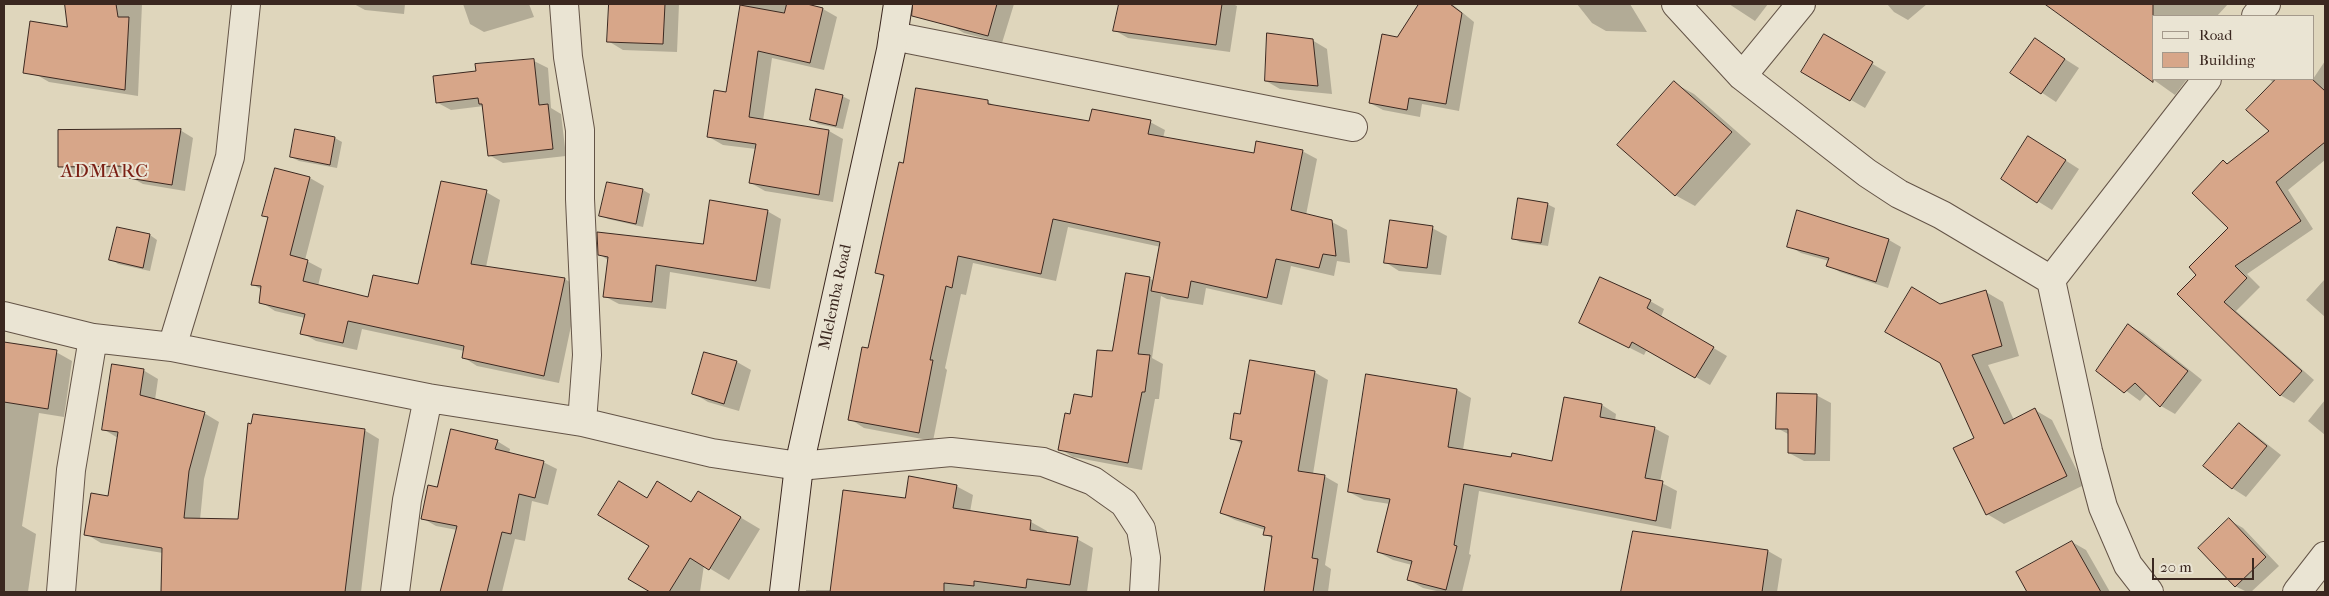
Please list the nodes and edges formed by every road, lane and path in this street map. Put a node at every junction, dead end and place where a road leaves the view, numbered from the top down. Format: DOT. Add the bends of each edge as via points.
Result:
graph roads {
  1 [pos="246,4"];
  2 [pos="564,4"];
  3 [pos="898,4"];
  4 [pos="1676,4"];
  5 [pos="1801,4"];
  6 [pos="2266,4"];
  7 [pos="2257,15"];
  8 [pos="893,36"];
  9 [pos="1742,76"];
  10 [pos="2206,80"];
  11 [pos="1353,127"];
  12 [pos="2051,280"];
  13 [pos="4,316"];
  14 [pos="93,338"];
  15 [pos="172,348"];
  16 [pos="428,398"];
  17 [pos="582,422"];
  18 [pos="799,466"];
  19 [pos="2325,556"];
  20 [pos="61,592"];
  21 [pos="395,592"];
  22 [pos="784,592"];
  23 [pos="1144,592"];
  24 [pos="2149,592"];
  25 [pos="2297,592"];
  1 -- 15 [label="street" via="230,157"];
  2 -- 17 [label="street" via="568,56 580,130 587,355"];
  3 -- 8 [label="street, Mlelemba Road"];
  4 -- 9 [label="street"];
  5 -- 9 [label="street"];
  6 -- 7 [label="street"];
  8 -- 11 [label="street"];
  8 -- 18 [label="street, Mlelemba Road"];
  9 -- 12 [label="street" via="1883,183"];
  10 -- 12 [label="street"];
  12 -- 24 [label="street" via="2103,507 2128,565"];
  13 -- 14 [label="street"];
  14 -- 15 [label="street"];
  14 -- 20 [label="street" via="71,470"];
  15 -- 16 [label="street"];
  16 -- 17 [label="street"];
  16 -- 21 [label="street" via="407,500"];
  17 -- 18 [label="street" via="712,453"];
  18 -- 22 [label="street, Mlelemba Road"];
  18 -- 23 [label="street" via="951,452 1043,462 1069,470 1093,481 1124,503 1141,529 1146,558"];
  19 -- 25 [label="street"];
}
